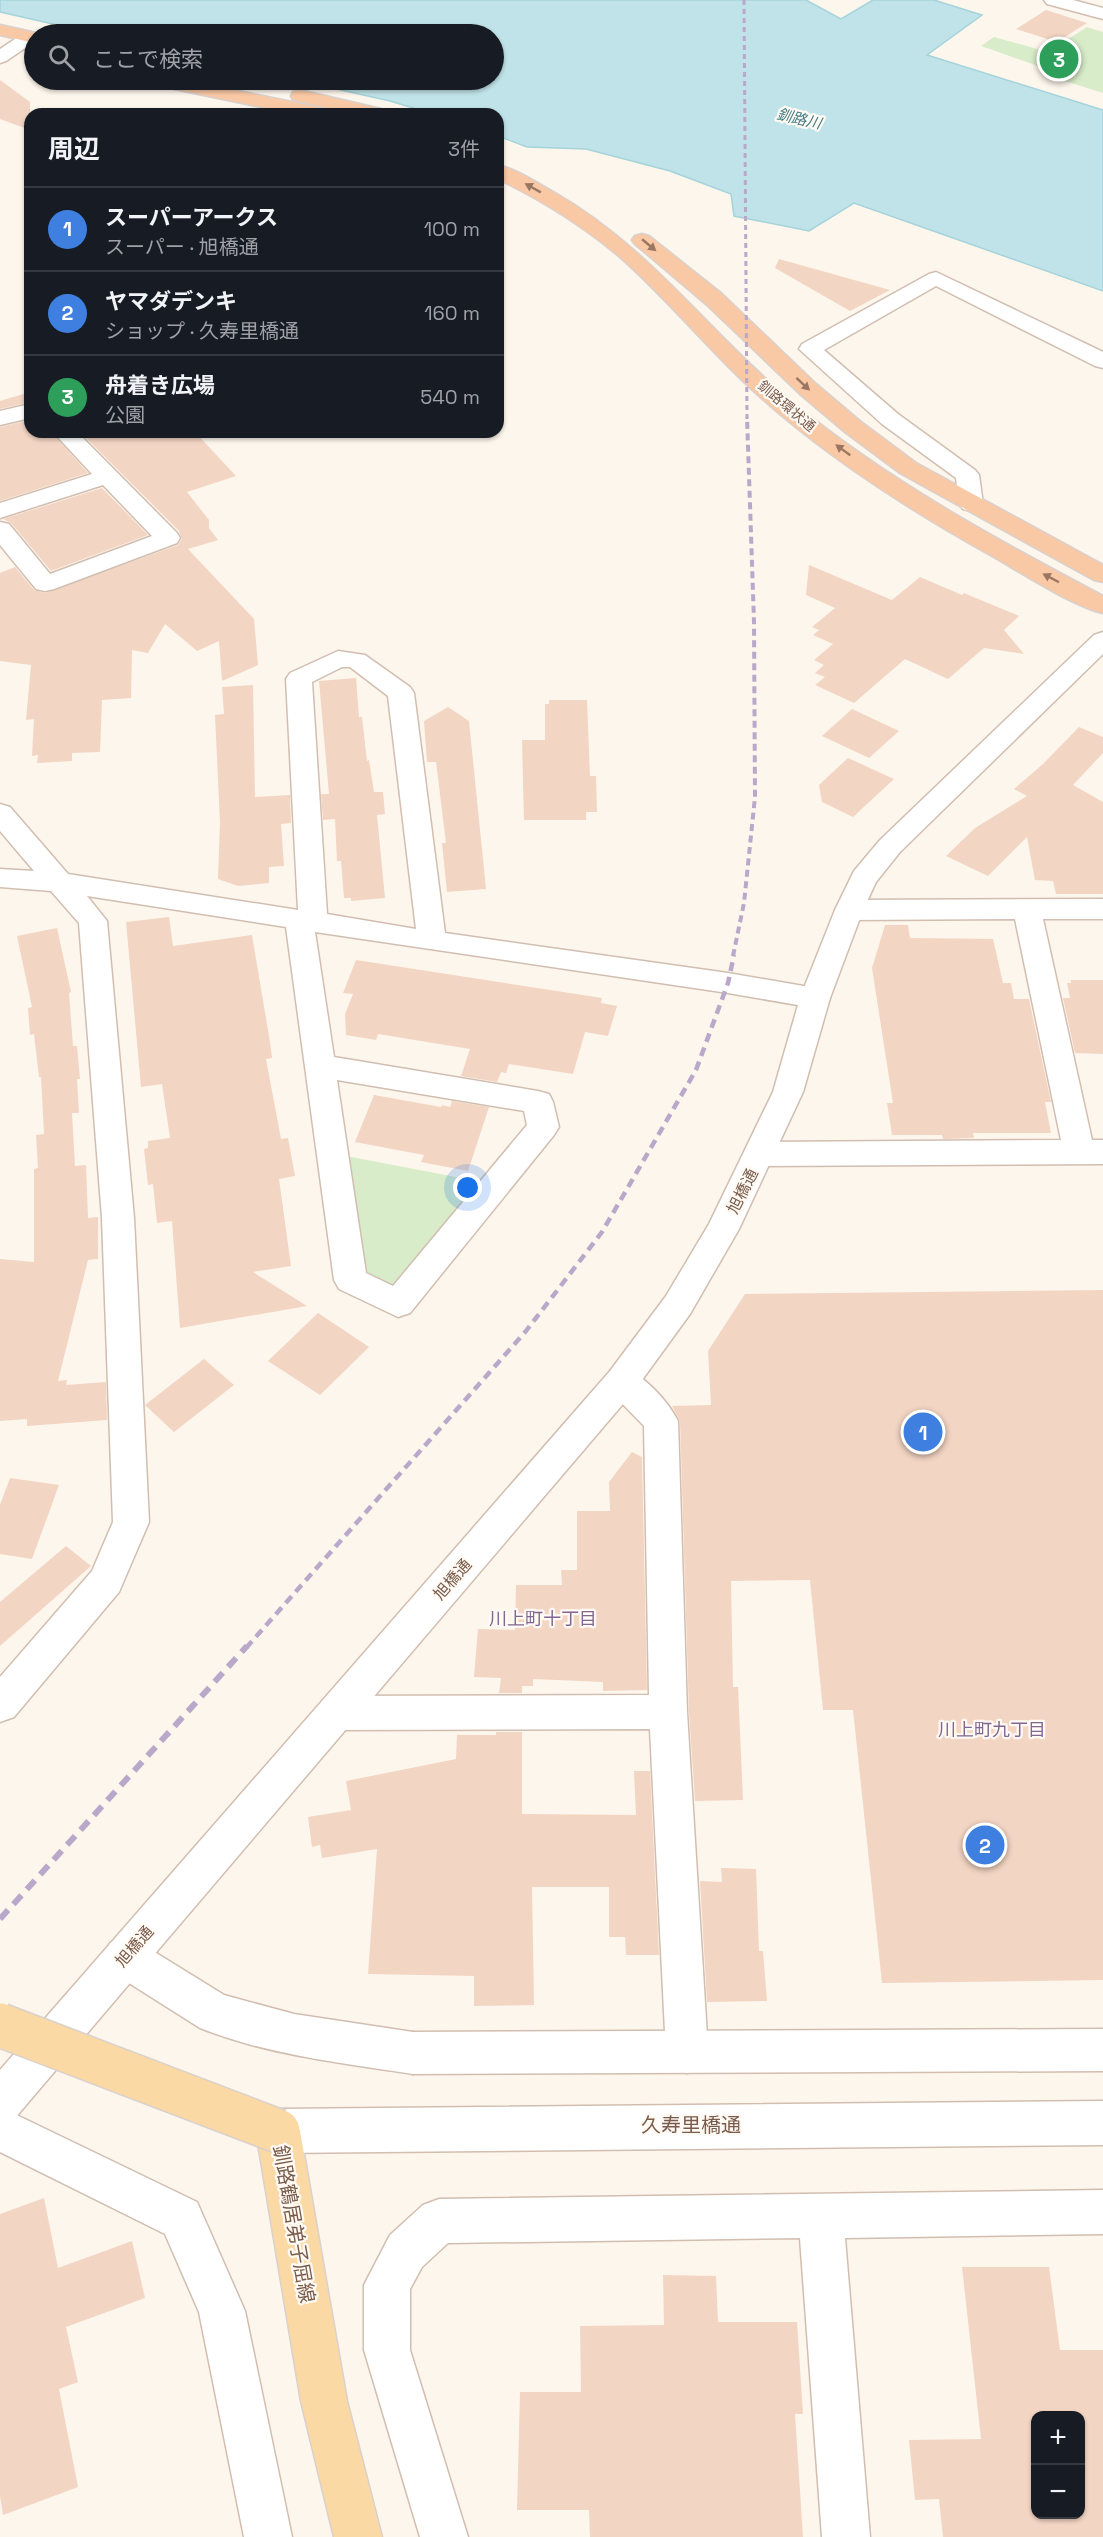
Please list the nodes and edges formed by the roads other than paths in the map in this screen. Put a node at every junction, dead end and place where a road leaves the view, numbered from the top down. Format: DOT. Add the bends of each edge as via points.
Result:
graph roads {
  1 [pos="1053,0"];
  2 [pos="1103,14"];
  3 [pos="0,30"];
  4 [pos="24,39"];
  5 [pos="24,44"];
  6 [pos="4,50"];
  7 [pos="208,90"];
  8 [pos="270,90"];
  9 [pos="293,108"];
  10 [pos="351,108"];
  11 [pos="504,156"];
  12 [pos="533,168"];
  13 [pos="504,174"];
  14 [pos="624,224"];
  15 [pos="1103,361"];
  16 [pos="24,412"];
  17 [pos="0,418"];
  18 [pos="70,438"];
  19 [pos="108,476"];
  20 [pos="971,504"];
  21 [pos="0,511"];
  22 [pos="0,529"];
  23 [pos="1103,575"];
  24 [pos="1103,606"];
  25 [pos="1103,640"];
  26 [pos="0,813"];
  27 [pos="0,878"];
  28 [pos="61,882"];
  29 [pos="1103,909"];
  30 [pos="849,910"];
  31 [pos="1027,910"];
  32 [pos="306,922"];
  33 [pos="432,941"];
  34 [pos="815,998"];
  35 [pos="320,1066"];
  36 [pos="1091,1152"];
  37 [pos="760,1154"];
  38 [pos="622,1382"];
  39 [pos="0,1705"];
  40 [pos="668,1712"];
  41 [pos="336,1713"];
  42 [pos="125,1957"];
  43 [pos="0,2025"];
  44 [pos="1103,2050"];
  45 [pos="687,2052"];
  46 [pos="0,2103"];
  47 [pos="1103,2122"];
  48 [pos="0,2129"];
  49 [pos="278,2131"];
  50 [pos="1103,2212"];
  51 [pos="821,2216"];
  52 [pos="268,2537"];
  53 [pos="358,2537"];
  54 [pos="444,2537"];
  55 [pos="846,2537"];
  1 -- 2 [label="street"];
  3 -- 4 [label="highway"];
  5 -- 6 [label="highway"];
  7 -- 9 [label="highway"];
  8 -- 10 [label="highway"];
  11 -- 12 [label="highway"];
  24 -- 13 [label="highway, 釧路環状通, one-way" via="974,537 832,443 783,406 644,268 603,234 533,188"];
  14 -- 20 [label="highway, 釧路環状通, one-way" via="714,299 853,427 908,468"];
  15 -- 20 [label="street" via="936,278 810,349 890,419 967,475"];
  16 -- 17 [label="street"];
  18 -- 19 [label="street"];
  19 -- 21 [label="street"];
  19 -- 22 [label="street" via="168,538 45,584"];
  20 -- 23 [label="highway, 釧路環状通"];
  25 -- 30 [label="street, 旭橋通" via="890,846 864,878"];
  26 -- 28 [label="street"];
  27 -- 28 [label="street"];
  28 -- 32 [label="street"];
  28 -- 39 [label="street" via="93,921 118,1218 131,1522 106,1581"];
  29 -- 31 [label="street"];
  30 -- 31 [label="street"];
  30 -- 34 [label="street, 旭橋通"];
  31 -- 36 [label="street"];
  32 -- 33 [label="street"];
  32 -- 33 [label="street" via="300,679 338,659 356,660 401,693"];
  32 -- 35 [label="street"];
  33 -- 34 [label="street"];
  34 -- 37 [label="street, 旭橋通" via="788,1092"];
  35 -- 35 [label="street" via="351,1280 398,1304 543,1127 538,1102"];
  36 -- 37 [label="street"];
  37 -- 38 [label="street, 旭橋通" via="723,1229 678,1305"];
  38 -- 40 [label="street" via="661,1421"];
  38 -- 41 [label="street, 旭橋通"];
  40 -- 41 [label="street"];
  40 -- 45 [label="street"];
  41 -- 42 [label="street, 旭橋通"];
  42 -- 45 [label="street" via="215,2013 294,2035 412,2053"];
  42 -- 46 [label="street, 旭橋通"];
  43 -- 49 [label="main road, 釧路鶴居弟子屈線, bridge"];
  44 -- 45 [label="street"];
  47 -- 49 [label="street, 久寿里橋通"];
  48 -- 52 [label="street" via="180,2218 222,2311"];
  49 -- 53 [label="main road, 釧路鶴居弟子屈線" via="324,2401"];
  50 -- 51 [label="street"];
  51 -- 54 [label="street" via="439,2221 406,2251 387,2285 387,2350"];
  51 -- 55 [label="street"];
}
